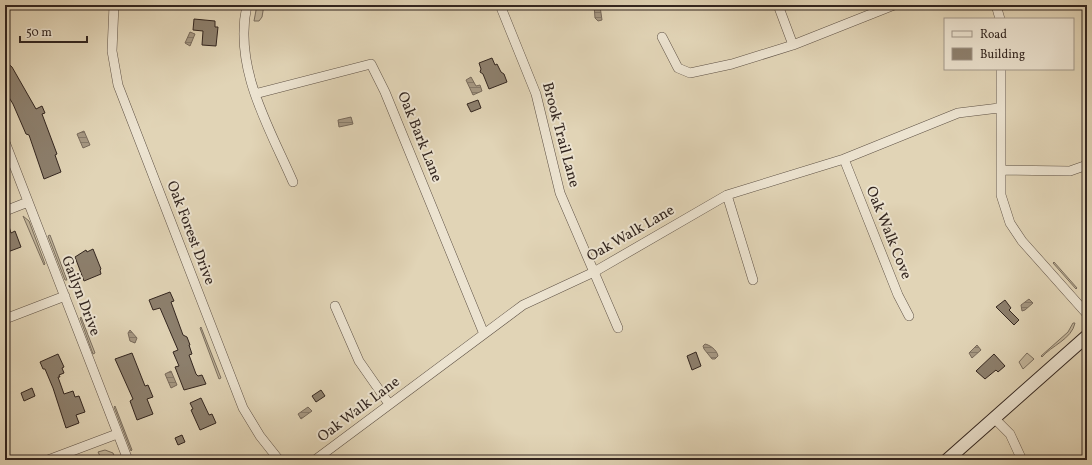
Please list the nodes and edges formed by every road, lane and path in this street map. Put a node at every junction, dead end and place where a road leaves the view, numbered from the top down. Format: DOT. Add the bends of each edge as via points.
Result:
graph roads {
  1 [pos="114,5"];
  2 [pos="247,5"];
  3 [pos="500,5"];
  4 [pos="778,5"];
  5 [pos="894,5"];
  6 [pos="996,5"];
  7 [pos="1000,18"];
  8 [pos="662,37"];
  9 [pos="793,45"];
  10 [pos="1001,70"];
  11 [pos="255,94"];
  12 [pos="999,108"];
  13 [pos="5,142"];
  14 [pos="844,159"];
  15 [pos="1087,165"];
  16 [pos="1000,170"];
  17 [pos="293,182"];
  18 [pos="727,195"];
  19 [pos="28,202"];
  20 [pos="5,211"];
  21 [pos="594,272"];
  22 [pos="753,280"];
  23 [pos="65,296"];
  24 [pos="335,306"];
  25 [pos="1087,314"];
  26 [pos="909,316"];
  27 [pos="5,319"];
  28 [pos="618,328"];
  29 [pos="484,334"];
  30 [pos="1087,336"];
  31 [pos="389,404"];
  32 [pos="994,418"];
  33 [pos="117,434"];
  34 [pos="48,460"];
  35 [pos="128,460"];
  36 [pos="278,460"];
  37 [pos="315,460"];
  38 [pos="947,460"];
  39 [pos="1022,460"];
  1 -- 36 [label="street, Oak Forest Drive" via="112,51 118,85 240,401"];
  2 -- 11 [label="street" via="245,58"];
  3 -- 21 [label="street, Brook Trail Lane" via="536,94 560,193"];
  4 -- 9 [label="street"];
  5 -- 9 [label="street"];
  6 -- 7 [label="street"];
  8 -- 9 [label="street" via="678,68 690,72 732,64"];
  10 -- 12 [label="street"];
  11 -- 17 [label="street"];
  11 -- 29 [label="street, Oak Bark Lane" via="371,64 386,92"];
  12 -- 14 [label="street, Oak Walk Lane" via="958,113"];
  12 -- 16 [label="street"];
  13 -- 19 [label="street, Gailyn Drive"];
  14 -- 18 [label="street, Oak Walk Lane"];
  14 -- 26 [label="street, Oak Walk Cove"];
  15 -- 16 [label="street" via="1070,171"];
  16 -- 25 [label="street" via="1000,195 1010,223 1022,241"];
  18 -- 21 [label="street, Oak Walk Lane"];
  18 -- 22 [label="street"];
  19 -- 20 [label="street"];
  19 -- 23 [label="street, Gailyn Drive"];
  21 -- 28 [label="street, Brook Trail Lane"];
  21 -- 29 [label="street, Oak Walk Lane" via="522,305"];
  23 -- 27 [label="street"];
  23 -- 33 [label="street, Gailyn Drive"];
  24 -- 31 [label="street" via="359,361"];
  29 -- 31 [label="street, Oak Walk Lane"];
  30 -- 32 [label="street"];
  31 -- 37 [label="street, Oak Walk Lane"];
  32 -- 38 [label="street"];
  32 -- 39 [label="street" via="1010,434"];
  33 -- 34 [label="street"];
  33 -- 35 [label="street, Gailyn Drive"];
}
